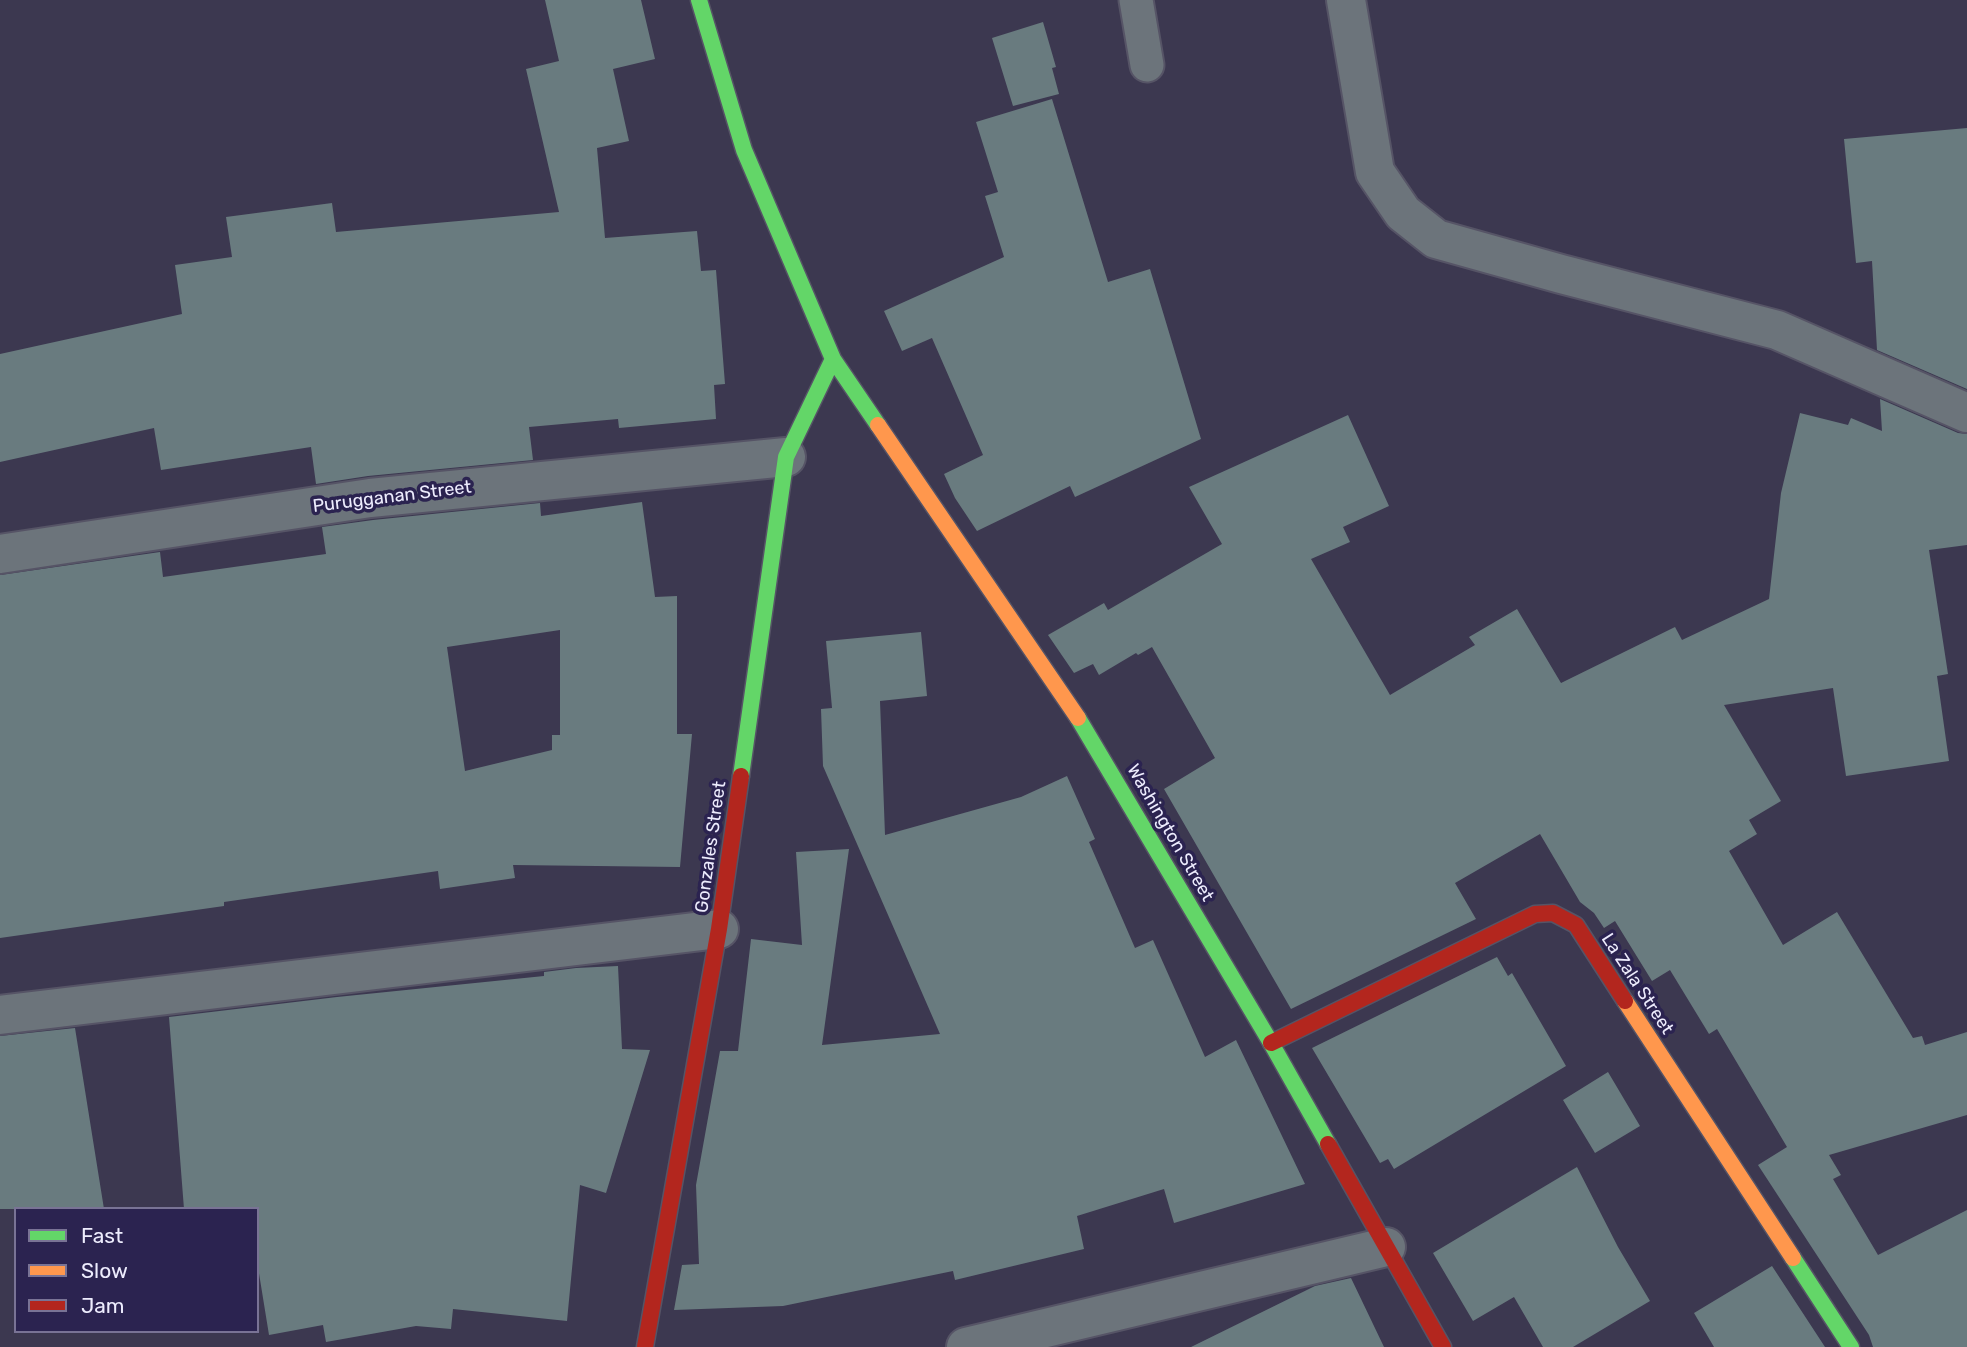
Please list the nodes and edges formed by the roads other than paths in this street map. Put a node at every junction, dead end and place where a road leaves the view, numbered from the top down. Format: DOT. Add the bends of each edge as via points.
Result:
graph roads {
  1 [pos="699,0"];
  2 [pos="1136,0"];
  3 [pos="1346,0"];
  4 [pos="1147,65"];
  5 [pos="833,359"];
  6 [pos="1967,413"];
  7 [pos="786,457"];
  8 [pos="0,554"];
  9 [pos="719,929"];
  10 [pos="0,1015"];
  11 [pos="1271,1043"];
  12 [pos="1386,1247"];
  13 [pos="645,1347"];
  14 [pos="966,1347"];
  15 [pos="1443,1347"];
  16 [pos="1851,1347"];
  1 -- 5 [label="street, Washington Street" via="744,150"];
  2 -- 4 [label="lane"];
  3 -- 6 [label="street" via="1375,172 1403,213 1436,239 1777,330"];
  5 -- 7 [label="street, Gonzales Street"];
  5 -- 11 [label="street, Washington Street" via="1087,731"];
  7 -- 8 [label="street, Purugganan Street" via="370,498"];
  7 -- 9 [label="street, Gonzales Street"];
  9 -- 10 [label="street"];
  9 -- 13 [label="street, Gonzales Street"];
  11 -- 12 [label="street, Washington Street"];
  11 -- 16 [label="street, La Zala Street" via="1535,914 1553,913 1565,919 1576,925"];
  12 -- 14 [label="street"];
  12 -- 15 [label="street, Washington Street"];
}
